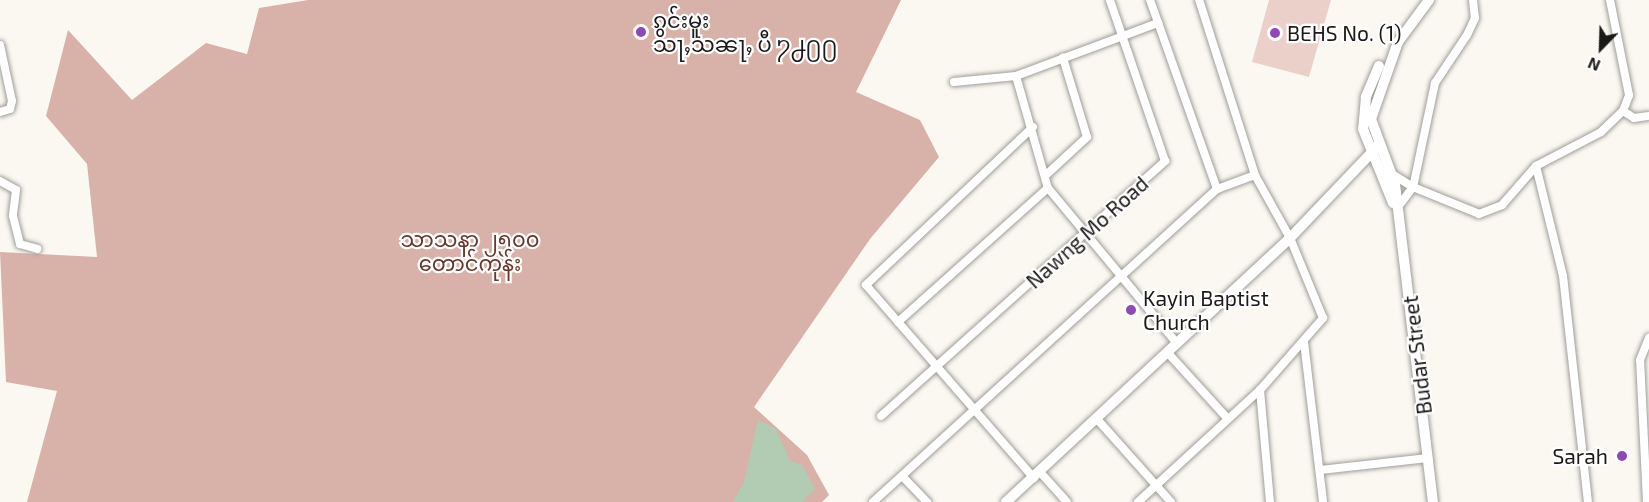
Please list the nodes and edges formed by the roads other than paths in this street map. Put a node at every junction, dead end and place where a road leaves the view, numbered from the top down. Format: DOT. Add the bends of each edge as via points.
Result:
graph roads {
  1 [pos="1110,0"];
  2 [pos="1150,0"];
  3 [pos="1199,0"];
  4 [pos="1420,0"];
  5 [pos="1429,0"];
  6 [pos="1473,0"];
  7 [pos="1610,0"];
  8 [pos="1158,23"];
  9 [pos="1124,35"];
  10 [pos="0,45"];
  11 [pos="1063,58"];
  12 [pos="1016,76"];
  13 [pos="954,82"];
  14 [pos="1623,111"];
  15 [pos="0,112"];
  16 [pos="1649,116"];
  17 [pos="1033,127"];
  18 [pos="1375,149"];
  19 [pos="1536,166"];
  20 [pos="1392,174"];
  21 [pos="1046,175"];
  22 [pos="1255,175"];
  23 [pos="0,182"];
  24 [pos="1413,187"];
  25 [pos="1048,188"];
  26 [pos="1217,189"];
  27 [pos="1396,209"];
  28 [pos="1084,233"];
  29 [pos="1290,238"];
  30 [pos="37,249"];
  31 [pos="1122,274"];
  32 [pos="898,322"];
  33 [pos="1649,339"];
  34 [pos="1176,342"];
  35 [pos="1304,342"];
  36 [pos="1167,352"];
  37 [pos="941,366"];
  38 [pos="1260,390"];
  39 [pos="978,412"];
  40 [pos="881,416"];
  41 [pos="1227,418"];
  42 [pos="1097,419"];
  43 [pos="1428,458"];
  44 [pos="1320,470"];
  45 [pos="1037,475"];
  46 [pos="903,477"];
  47 [pos="1156,485"];
  48 [pos="873,502"];
  49 [pos="927,502"];
  50 [pos="1006,502"];
  51 [pos="1067,502"];
  52 [pos="1138,502"];
  53 [pos="1171,502"];
  54 [pos="1269,502"];
  55 [pos="1323,502"];
  56 [pos="1433,502"];
  57 [pos="1588,502"];
  58 [pos="1647,502"];
  1 -- 9 [label="street, Nawng Mo Road"];
  2 -- 8 [label="street"];
  3 -- 22 [label="street"];
  4 -- 18 [label="main road" via="1393,38 1366,97 1363,129"];
  5 -- 18 [label="main road" via="1398,42 1382,76 1371,119"];
  6 -- 24 [label="street" via="1474,18 1467,35 1435,83"];
  7 -- 14 [label="street" via="1629,95"];
  8 -- 9 [label="street"];
  8 -- 26 [label="street"];
  9 -- 11 [label="street"];
  9 -- 28 [label="street, Nawng Mo Road" via="1166,157"];
  10 -- 15 [label="street" via="12,100 10,109"];
  11 -- 12 [label="street"];
  11 -- 21 [label="street" via="1087,137"];
  12 -- 13 [label="street"];
  12 -- 17 [label="street"];
  14 -- 16 [label="street" via="1634,118"];
  14 -- 19 [label="street" via="1600,132"];
  17 -- 21 [label="street"];
  17 -- 32 [label="street" via="867,280 869,290"];
  18 -- 20 [label="main road"];
  18 -- 27 [label="main road"];
  18 -- 29 [label="main road"];
  19 -- 24 [label="street" via="1502,205 1479,214"];
  19 -- 57 [label="street" via="1563,276"];
  20 -- 24 [label="street"];
  20 -- 27 [label="main road, Budar Street"];
  21 -- 25 [label="street"];
  22 -- 26 [label="street"];
  22 -- 29 [label="street"];
  23 -- 30 [label="street" via="16,190 13,216 20,244"];
  24 -- 27 [label="street"];
  25 -- 28 [label="street"];
  25 -- 32 [label="street"];
  26 -- 31 [label="street"];
  27 -- 43 [label="main road, Budar Street"];
  28 -- 31 [label="street"];
  28 -- 37 [label="street, Nawng Mo Road"];
  29 -- 34 [label="main road"];
  29 -- 35 [label="street" via="1323,318"];
  31 -- 34 [label="street"];
  31 -- 39 [label="street"];
  32 -- 37 [label="street"];
  33 -- 58 [label="street" via="1640,360"];
  34 -- 36 [label="main road"];
  35 -- 38 [label="street"];
  35 -- 44 [label="street"];
  36 -- 41 [label="street"];
  36 -- 42 [label="main road"];
  37 -- 39 [label="street"];
  37 -- 40 [label="street, Nawng Mo Road"];
  38 -- 41 [label="street"];
  38 -- 54 [label="street"];
  39 -- 45 [label="street"];
  39 -- 46 [label="street"];
  41 -- 47 [label="street"];
  42 -- 45 [label="main road"];
  42 -- 47 [label="street"];
  43 -- 44 [label="street"];
  43 -- 56 [label="main road, Budar Street"];
  44 -- 55 [label="street"];
  45 -- 50 [label="main road"];
  45 -- 51 [label="street"];
  46 -- 48 [label="street"];
  46 -- 49 [label="street"];
  47 -- 52 [label="street"];
  47 -- 53 [label="street"];
}
